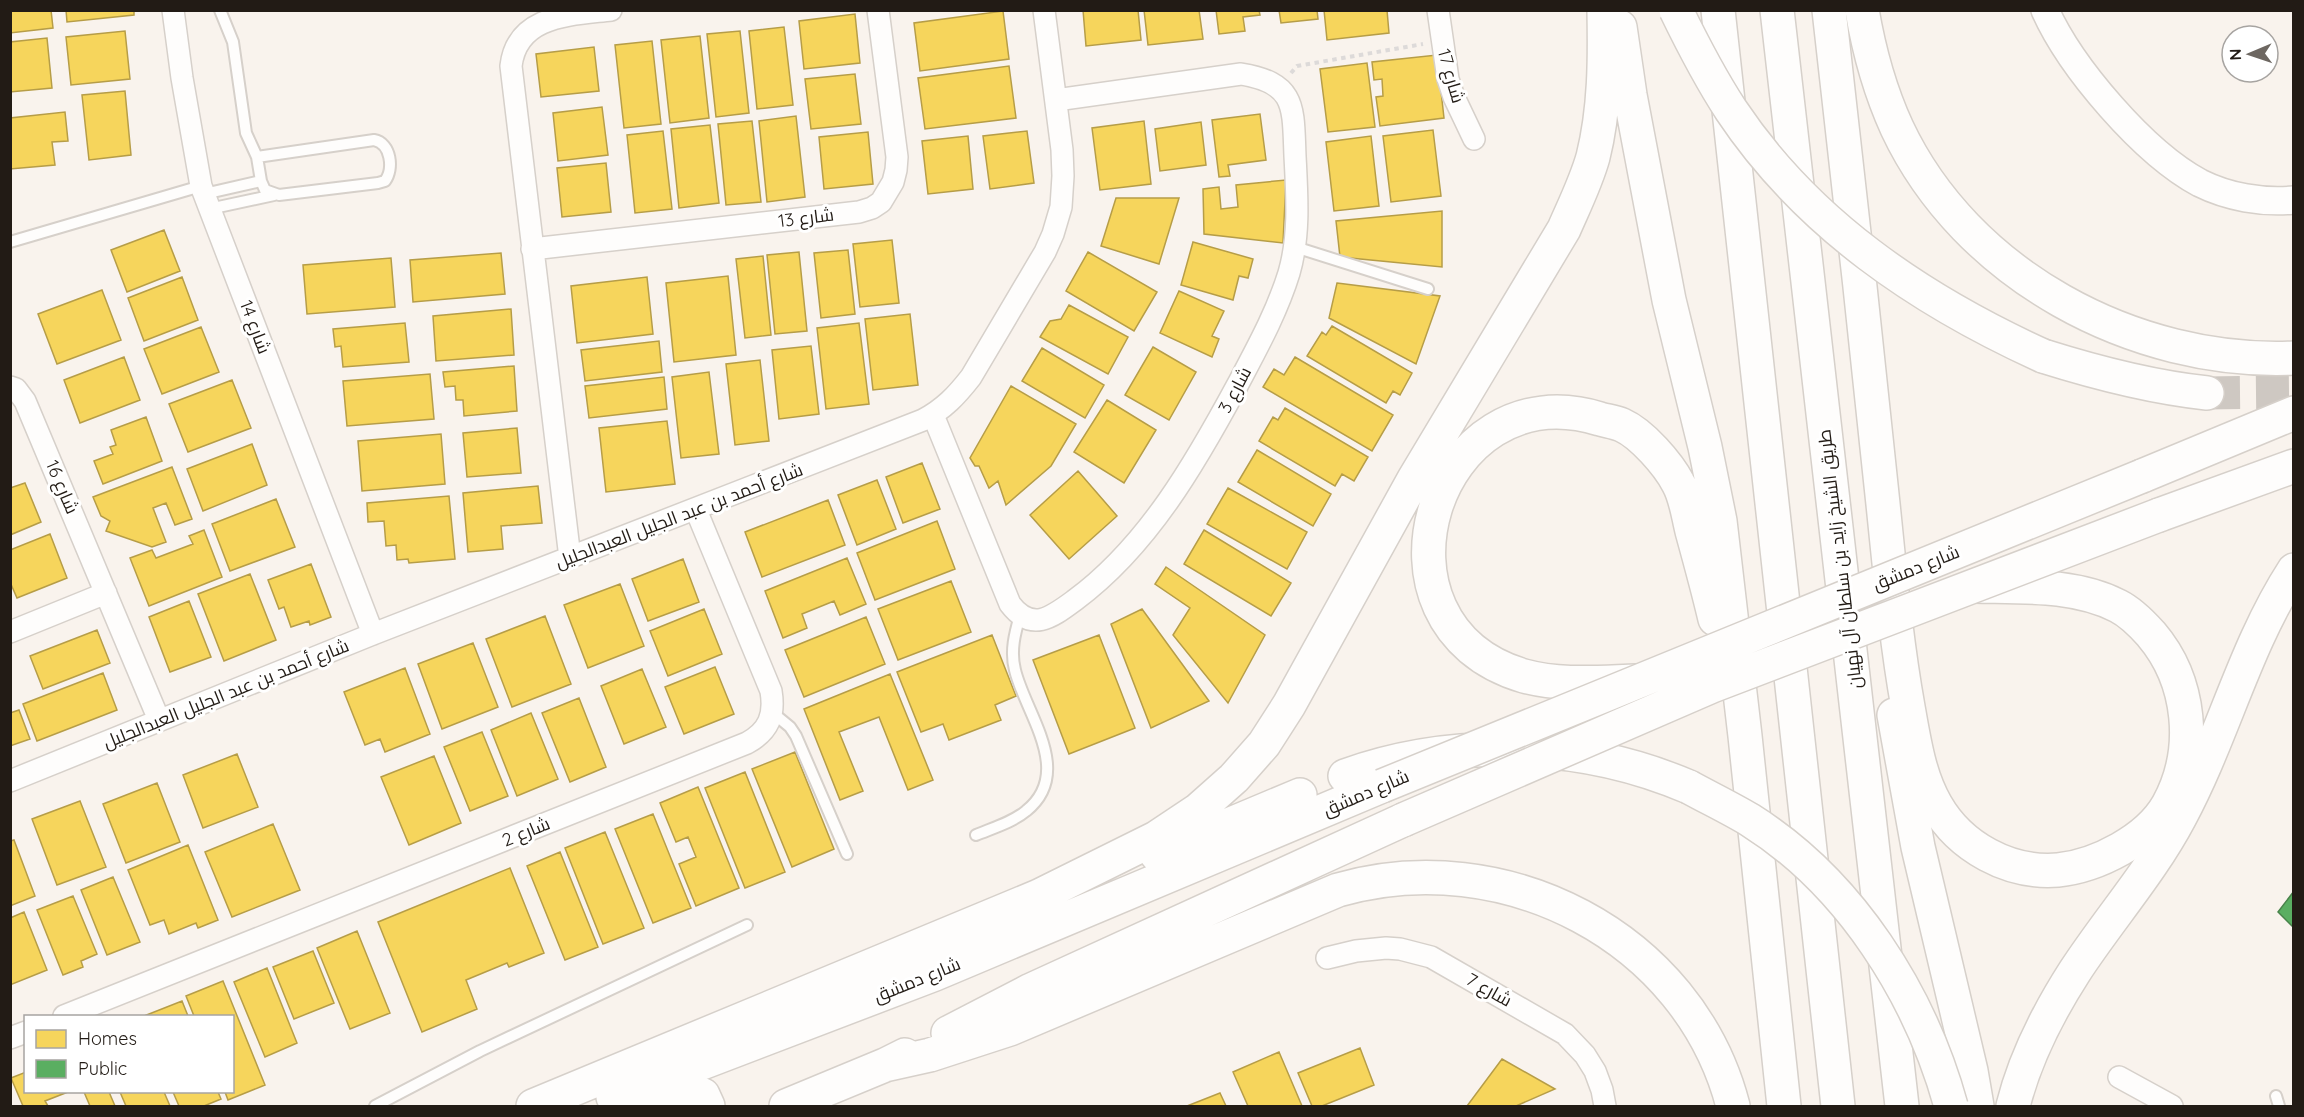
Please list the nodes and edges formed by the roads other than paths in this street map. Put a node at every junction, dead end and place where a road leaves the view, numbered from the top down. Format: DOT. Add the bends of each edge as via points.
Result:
graph roads {
  1 [pos="173,10"];
  2 [pos="220,10"];
  3 [pos="611,10"];
  4 [pos="878,10"];
  5 [pos="1044,10"];
  6 [pos="1438,10"];
  7 [pos="1604,10"];
  8 [pos="1618,10"];
  9 [pos="1676,10"];
  10 [pos="1718,10"];
  11 [pos="1777,10"];
  12 [pos="1829,10"];
  13 [pos="1862,10"];
  14 [pos="2045,10"];
  15 [pos="1056,100"];
  16 [pos="1474,139"];
  17 [pos="257,157"];
  18 [pos="261,181"];
  19 [pos="274,195"];
  20 [pos="205,196"];
  21 [pos="2294,200"];
  22 [pos="10,242"];
  23 [pos="1295,247"];
  24 [pos="532,249"];
  25 [pos="1428,289"];
  26 [pos="1862,291"];
  27 [pos="2294,358"];
  28 [pos="10,387"];
  29 [pos="2207,393"];
  30 [pos="2294,413"];
  31 [pos="933,415"];
  32 [pos="2294,466"];
  33 [pos="696,510"];
  34 [pos="570,558"];
  35 [pos="2294,570"];
  36 [pos="1971,586"];
  37 [pos="106,593"];
  38 [pos="1020,615"];
  39 [pos="10,632"];
  40 [pos="373,634"];
  41 [pos="1637,681"];
  42 [pos="773,713"];
  43 [pos="159,720"];
  44 [pos="1746,736"];
  45 [pos="10,781"];
  46 [pos="976,835"];
  47 [pos="847,854"];
  48 [pos="1040,896"];
  49 [pos="747,925"];
  50 [pos="1327,958"];
  51 [pos="69,1015"];
  52 [pos="885,1065"];
  53 [pos="2119,1077"];
  54 [pos="375,1107"];
  55 [pos="533,1107"];
  56 [pos="588,1107"];
  57 [pos="639,1107"];
  58 [pos="708,1107"];
  59 [pos="786,1107"];
  60 [pos="1605,1107"];
  61 [pos="1732,1107"];
  62 [pos="1784,1107"];
  63 [pos="1838,1107"];
  64 [pos="1902,1107"];
  65 [pos="1951,1107"];
  66 [pos="1977,1107"];
  67 [pos="2013,1107"];
  68 [pos="2172,1107"];
  1 -- 20 [label="street, شارع 14" via="189,123"];
  2 -- 17 [label="lane" via="233,42 246,133"];
  3 -- 24 [label="street" via="550,20 528,32 513,53 512,78"];
  4 -- 24 [label="street, شارع 13" via="897,156 894,182 881,202 859,212"];
  5 -- 15 [label="street, شارع أحمد بن عبد الجليل العبدالجليل"];
  6 -- 16 [label="street, شارع 17" via="1448,79"];
  7 -- 48 [label="main road" via="1600,120 1579,197 1545,262 1414,479 1263,744 1234,778 1198,810 1156,838"];
  8 -- 44 [label="main road" via="1663,268 1720,521"];
  9 -- 29 [label="main road, bridge" via="1710,76 1754,141 1780,173 1864,252 1964,318 2043,356 2123,380"];
  10 -- 63 [label="main road"];
  11 -- 64 [label="main road, طريق الشيخ زايد بن سلطان آل نهيان"];
  12 -- 26 [label="main road"];
  13 -- 27 [label="main road" via="1878,78 1897,128 1917,164 1966,227 2020,274 2076,309 2149,340 2217,354"];
  14 -- 21 [label="street" via="2067,48 2107,100 2167,161 2221,192 2262,201"];
  15 -- 23 [label="street, شارع 3" via="1229,75 1257,77 1278,86 1293,115 1298,201"];
  15 -- 31 [label="street, شارع أحمد بن عبد الجليل العبدالجليل" via="1063,184 1053,234 971,377"];
  17 -- 18 [label="lane"];
  17 -- 19 [label="lane" via="374,140 387,148 389,175 381,183"];
  18 -- 19 [label="lane" via="265,190"];
  18 -- 20 [label="lane"];
  19 -- 20 [label="lane"];
  20 -- 22 [label="lane"];
  20 -- 40 [label="street, شارع 14"];
  23 -- 25 [label="lane"];
  23 -- 38 [label="street, شارع 3" via="1268,327 1218,420 1149,528 1104,576 1054,615 1031,620"];
  24 -- 34 [label="street"];
  26 -- 36 [label="main road" via="1895,618 1912,728 1923,775 1935,803 1962,838 1984,854 2009,864 2034,870 2061,870 2112,854 2134,841 2167,806 2179,776 2186,744 2186,716 2182,689 2162,647 2119,606 2057,587"];
  26 -- 66 [label="main road" via="1865,437 1881,626 1918,847"];
  28 -- 37 [label="street, شارع 16" via="26,401"];
  30 -- 41 [label="main road, شارع دمشق, bridge"];
  31 -- 33 [label="street, شارع أحمد بن عبد الجليل العبدالجليل"];
  31 -- 38 [label="street" via="1006,594"];
  32 -- 36 [label="main road, شارع دمشق, bridge"];
  33 -- 34 [label="street, شارع أحمد بن عبد الجليل العبدالجليل"];
  33 -- 42 [label="street" via="771,691"];
  34 -- 40 [label="street, شارع أحمد بن عبد الجليل العبدالجليل"];
  35 -- 67 [label="main road" via="2259,632 2180,818 2059,999 2032,1051"];
  36 -- 52 [label="main road, شارع دمشق, bridge" via="1712,686 1403,820 1041,985"];
  37 -- 39 [label="street"];
  37 -- 43 [label="street, شارع 16"];
  38 -- 46 [label="lane" via="1013,648 1015,670 1044,746 1047,774 1036,800 1027,810"];
  40 -- 43 [label="street, شارع أحمد بن عبد الجليل العبدالجليل"];
  41 -- 44 [label="main road" via="1566,682 1507,670 1490,661 1450,622 1432,588 1427,553 1429,530 1449,475 1474,445 1494,431 1539,414 1582,414 1623,426 1660,456 1679,484"];
  41 -- 56 [label="main road, شارع دمشق, bridge" via="935,974"];
  42 -- 47 [label="lane" via="796,736"];
  42 -- 51 [label="street, شارع 2" via="760,735 747,743"];
  43 -- 45 [label="street, شارع أحمد بن عبد الجليل العبدالجليل"];
  44 -- 62 [label="main road"];
  48 -- 55 [label="main road"];
  48 -- 65 [label="main road, bridge" via="1119,871 1344,777 1423,755 1529,751 1582,756 1634,767 1689,787 1750,820 1808,866 1880,950 1909,999 1935,1057"];
  49 -- 54 [label="lane" via="480,1051"];
  50 -- 60 [label="street, شارع 7" via="1386,948 1431,957 1565,1034 1586,1055 1595,1071"];
  52 -- 59 [label="main road, شارع دمشق"];
  52 -- 61 [label="main road" via="970,1043 1020,1025 1338,890 1392,878 1452,877 1492,883 1540,897 1592,922 1638,956 1674,993 1699,1028 1722,1073"];
  53 -- 68 [label="street"];
  57 -- 58 [label="main road" via="690,1089 703,1095"];
}
